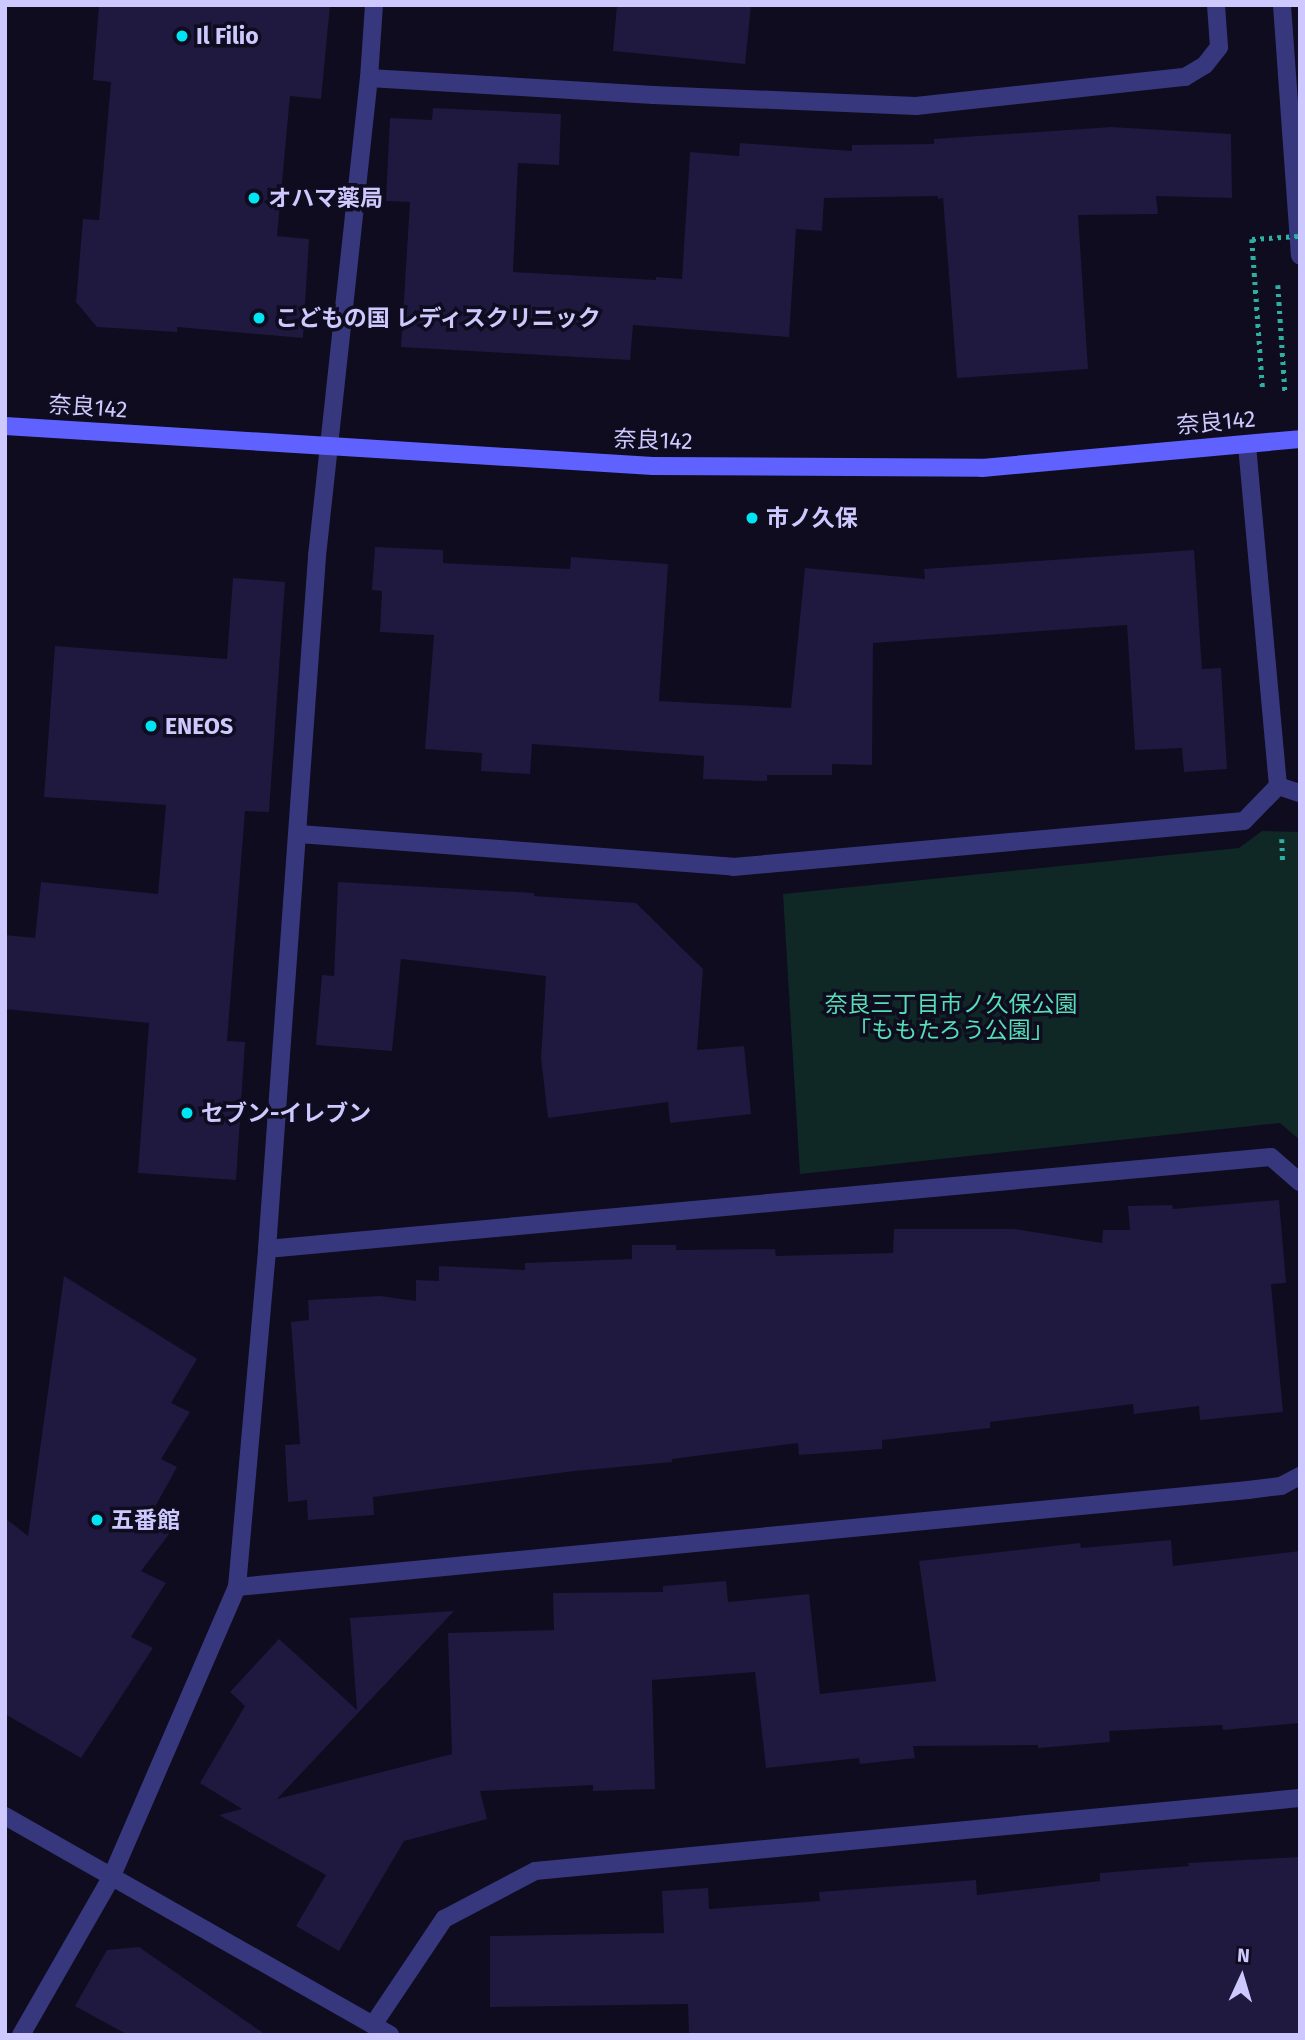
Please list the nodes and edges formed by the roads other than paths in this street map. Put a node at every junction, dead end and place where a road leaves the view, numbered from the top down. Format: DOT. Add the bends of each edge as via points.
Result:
graph roads {
  1 [pos="374,5"];
  2 [pos="1216,5"];
  3 [pos="1282,5"];
  4 [pos="369,78"];
  5 [pos="1298,228"];
  6 [pos="1300,255"];
  7 [pos="5,426"];
  8 [pos="1300,439"];
  9 [pos="1247,444"];
  10 [pos="330,446"];
  11 [pos="1278,786"];
  12 [pos="1300,793"];
  13 [pos="299,834"];
  14 [pos="1300,1182"];
  15 [pos="267,1249"];
  16 [pos="1300,1476"];
  17 [pos="237,1587"];
  18 [pos="1300,1798"];
  19 [pos="5,1816"];
  20 [pos="111,1878"];
  21 [pos="373,2025"];
  22 [pos="21,2035"];
  23 [pos="390,2035"];
  1 -- 4 [label="street"];
  2 -- 4 [label="street" via="1219,47 1205,65 1185,77 916,106"];
  3 -- 5 [label="street"];
  4 -- 10 [label="street"];
  5 -- 6 [label="street"];
  7 -- 10 [label="street, 奈良142"];
  8 -- 9 [label="street, 奈良142"];
  9 -- 10 [label="street, 奈良142" via="982,468 653,466"];
  9 -- 11 [label="street"];
  10 -- 13 [label="street" via="317,556"];
  11 -- 12 [label="street"];
  11 -- 13 [label="street" via="1244,821 733,867"];
  13 -- 15 [label="street"];
  14 -- 15 [label="street" via="1271,1157"];
  15 -- 17 [label="street"];
  16 -- 17 [label="street" via="1280,1486 1248,1490"];
  17 -- 20 [label="street"];
  18 -- 21 [label="street" via="536,1871 444,1919"];
  19 -- 20 [label="street"];
  20 -- 21 [label="street"];
  20 -- 22 [label="street"];
  21 -- 23 [label="street"];
}
